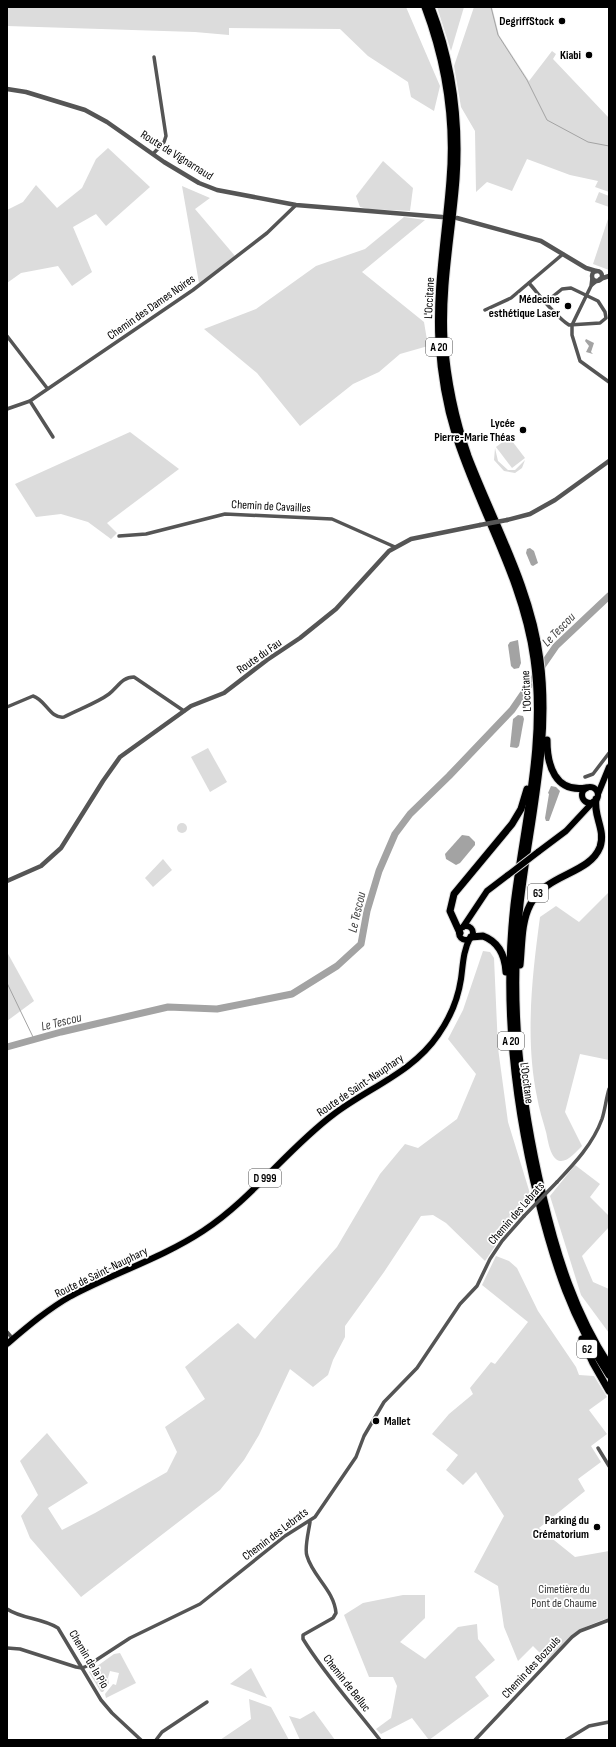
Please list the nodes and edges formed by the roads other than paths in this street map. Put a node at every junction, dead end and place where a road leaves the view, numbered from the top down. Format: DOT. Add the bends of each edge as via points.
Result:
graph roads {
  1 [pos="425,7"];
  2 [pos="431,7"];
  3 [pos="154,57"];
  4 [pos="7,89"];
  5 [pos="153,154"];
  6 [pos="296,205"];
  7 [pos="442,217"];
  8 [pos="457,218"];
  9 [pos="562,254"];
  10 [pos="586,268"];
  11 [pos="598,272"];
  12 [pos="609,275"];
  13 [pos="592,277"];
  14 [pos="599,280"];
  15 [pos="529,283"];
  16 [pos="591,286"];
  17 [pos="587,295"];
  18 [pos="546,302"];
  19 [pos="485,310"];
  20 [pos="607,321"];
  21 [pos="572,325"];
  22 [pos="7,336"];
  23 [pos="609,382"];
  24 [pos="47,388"];
  25 [pos="30,401"];
  26 [pos="7,409"];
  27 [pos="53,436"];
  28 [pos="609,461"];
  29 [pos="119,536"];
  30 [pos="395,547"];
  31 [pos="537,660"];
  32 [pos="543,697"];
  33 [pos="7,707"];
  34 [pos="184,711"];
  35 [pos="537,744"];
  36 [pos="609,753"];
  37 [pos="609,767"];
  38 [pos="585,777"];
  39 [pos="603,779"];
  40 [pos="588,788"];
  41 [pos="583,798"];
  42 [pos="596,798"];
  43 [pos="582,815"];
  44 [pos="7,881"];
  45 [pos="475,909"];
  46 [pos="472,929"];
  47 [pos="461,932"];
  48 [pos="470,938"];
  49 [pos="463,957"];
  50 [pos="513,1017"];
  51 [pos="609,1089"];
  52 [pos="570,1304"];
  53 [pos="582,1317"];
  54 [pos="7,1332"];
  55 [pos="13,1339"];
  56 [pos="7,1344"];
  57 [pos="609,1357"];
  58 [pos="609,1365"];
  59 [pos="609,1375"];
  60 [pos="609,1391"];
  61 [pos="598,1448"];
  62 [pos="609,1466"];
  63 [pos="310,1522"];
  64 [pos="7,1609"];
  65 [pos="609,1620"];
  66 [pos="7,1648"];
  67 [pos="82,1668"];
  68 [pos="206,1702"];
  69 [pos="609,1722"];
  70 [pos="141,1740"];
  71 [pos="156,1740"];
  72 [pos="380,1740"];
  73 [pos="475,1740"];
  74 [pos="566,1740"];
  1 -- 31 [label="highway, L'Occitane / A 20" via="444,70 452,141 438,309 443,382 451,420 463,457 519,592"];
  2 -- 31 [label="highway, L'Occitane / A 20" via="449,70 456,122 456,180 444,308 444,337 450,387 456,418 468,456 524,591 534,625"];
  3 -- 5 [label="street" via="166,139"];
  4 -- 5 [label="street, Route de Vignarnaud" via="26,92 85,110"];
  5 -- 6 [label="street, Route de Vignarnaud" via="199,183 217,190"];
  6 -- 7 [label="street, Route de Vignarnaud"];
  6 -- 24 [label="street, Chemin des Dames Noires" via="267,233 193,290 102,354"];
  8 -- 9 [label="street" via="541,241"];
  9 -- 10 [label="street"];
  9 -- 15 [label="street"];
  10 -- 11 [label="street"];
  10 -- 13 [label="street"];
  11 -- 12 [label="street"];
  11 -- 13 [label="street" via="593,272"];
  11 -- 14 [label="street"];
  12 -- 14 [label="street"];
  13 -- 14 [label="street"];
  13 -- 16 [label="street"];
  14 -- 16 [label="street"];
  15 -- 18 [label="street"];
  15 -- 19 [label="street" via="505,302"];
  16 -- 17 [label="street"];
  17 -- 18 [label="street" via="564,287"];
  17 -- 20 [label="street" via="601,304"];
  17 -- 21 [label="street"];
  18 -- 21 [label="street" via="565,322"];
  20 -- 21 [label="street"];
  21 -- 23 [label="street" via="571,332 580,361"];
  22 -- 24 [label="street"];
  24 -- 25 [label="street, Chemin des Dames Noires"];
  25 -- 26 [label="street, Chemin des Dames Noires"];
  25 -- 27 [label="street"];
  28 -- 30 [label="street, Route du Fau, bridge" via="555,500 530,514 424,535"];
  29 -- 30 [label="street, Chemin de Cavailles" via="146,534 225,514 332,519"];
  30 -- 34 [label="street, Route du Fau" via="370,570 336,609 300,638 224,693"];
  31 -- 32 [label="highway, L'Occitane / A 20"];
  31 -- 35 [label="highway, L'Occitane / A 20"];
  32 -- 40 [label="highway" via="547,756 551,770 567,785 577,789"];
  32 -- 50 [label="highway, L'Occitane / A 20" via="542,745 519,916"];
  33 -- 34 [label="street" via="33,696 42,700 54,715 64,717 109,694 119,683 134,676"];
  34 -- 44 [label="street, Route du Fau" via="120,757 61,848 41,866"];
  35 -- 47 [label="highway" via="525,799 518,816 451,899 451,916"];
  35 -- 50 [label="highway, L'Occitane / A 20" via="513,915 510,972"];
  36 -- 38 [label="street" via="593,774"];
  37 -- 39 [label="main road"];
  39 -- 40 [label="main road"];
  39 -- 42 [label="main road"];
  40 -- 41 [label="main road" via="583,791"];
  40 -- 42 [label="main road" via="595,789"];
  41 -- 42 [label="main road" via="587,802"];
  41 -- 43 [label="main road"];
  42 -- 43 [label="main road"];
  42 -- 50 [label="highway, 63" via="602,833 597,852 584,865 544,887 535,896 527,912"];
  43 -- 45 [label="main road, bridge" via="566,831 487,891"];
  45 -- 46 [label="main road"];
  45 -- 47 [label="main road"];
  46 -- 47 [label="main road" via="468,926"];
  46 -- 48 [label="main road, Route de Saint-Nauphary"];
  47 -- 48 [label="main road" via="464,939"];
  47 -- 49 [label="main road, Route de Saint-Nauphary / D 999"];
  48 -- 49 [label="main road, Route de Saint-Nauphary / D 999"];
  48 -- 50 [label="highway" via="479,935 487,938 498,946 502,953"];
  49 -- 55 [label="main road, Route de Saint-Nauphary / D 999" via="459,988 449,1017 430,1047 413,1063 352,1101 321,1124 241,1202 204,1230 168,1251 70,1297"];
  50 -- 52 [label="highway, L'Occitane / A 20" via="516,1084 526,1149 551,1250"];
  50 -- 53 [label="highway, L'Occitane / A 20" via="532,1147 568,1286"];
  51 -- 63 [label="street, Chemin des Lebrats, bridge" via="598,1128 581,1155 502,1241 477,1286 460,1304 417,1368 384,1402 364,1436 356,1457"];
  52 -- 59 [label="highway, L'Occitane / A 20" via="582,1331"];
  52 -- 60 [label="highway, 62" via="575,1324"];
  53 -- 57 [label="highway, 62"];
  53 -- 58 [label="highway, L'Occitane / A 20"];
  54 -- 55 [label="street"];
  55 -- 56 [label="main road, Route de Saint-Nauphary / D 999"];
  61 -- 62 [label="street"];
  63 -- 67 [label="street, Chemin des Lebrats" via="285,1536 200,1604 130,1638"];
  63 -- 72 [label="street, Chemin de Belluc" via="306,1554 330,1594 336,1613 333,1618 303,1636 316,1660"];
  64 -- 67 [label="street, Chemin de la Pio" via="16,1614 48,1622 58,1628"];
  65 -- 73 [label="street, Chemin des Bozouls" via="580,1631 572,1637"];
  66 -- 67 [label="street" via="20,1649"];
  67 -- 70 [label="street, Chemin de la Pio" via="108,1708"];
  68 -- 71 [label="street" via="162,1732"];
  69 -- 74 [label="street" via="589,1726"];
}
